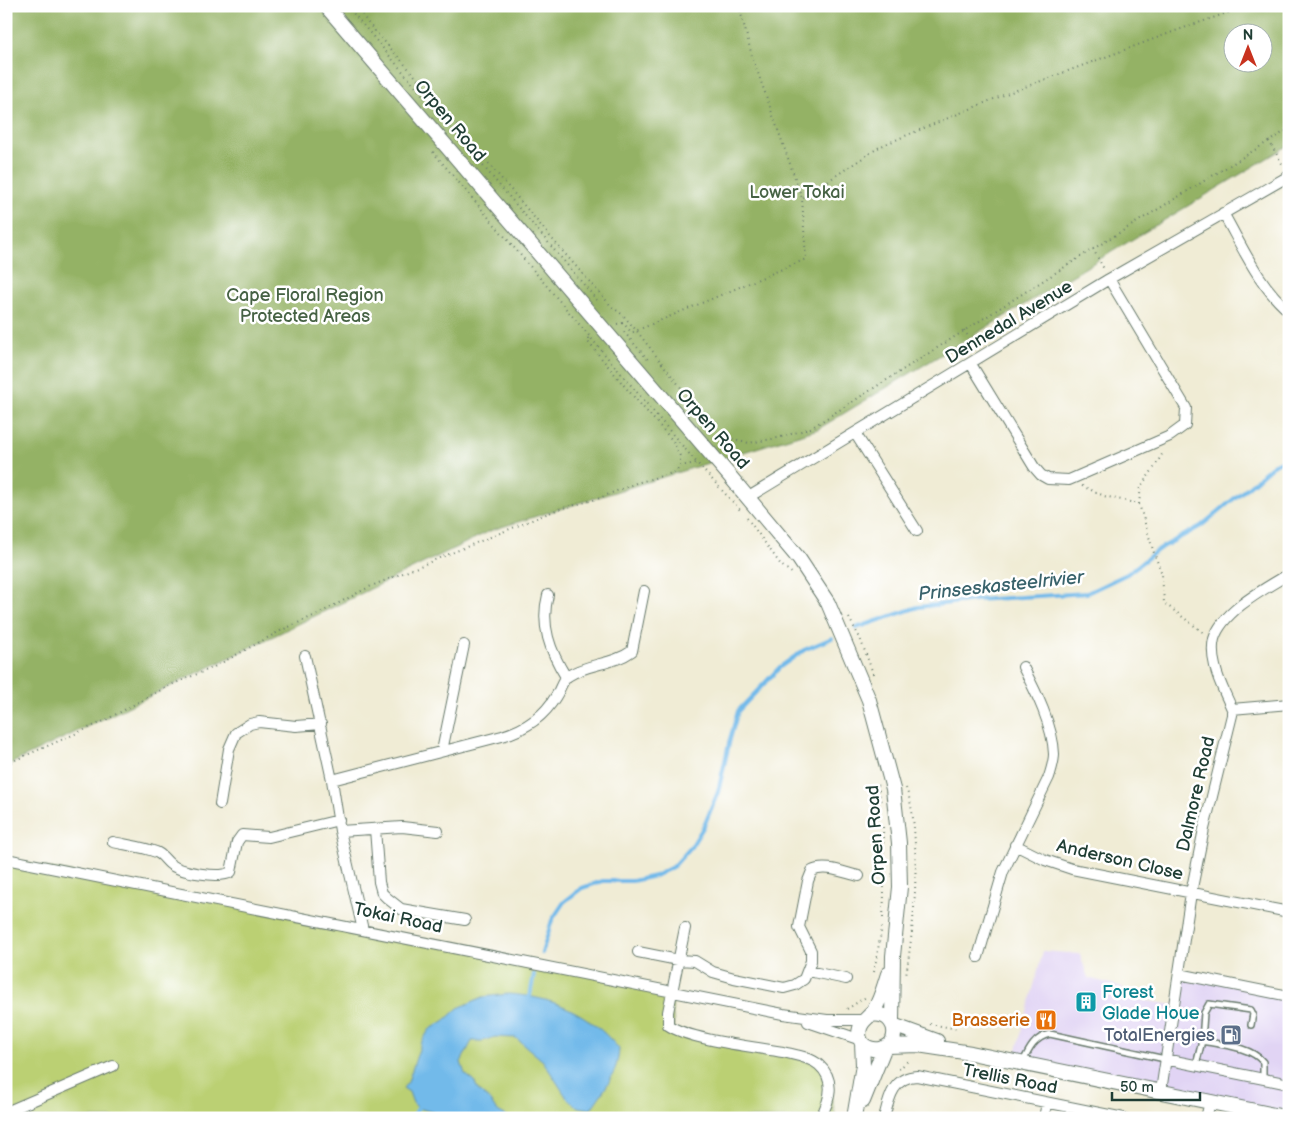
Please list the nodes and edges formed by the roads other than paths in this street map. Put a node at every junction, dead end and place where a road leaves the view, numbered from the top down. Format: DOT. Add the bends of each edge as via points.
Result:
graph roads {
  1 [pos="321,10"];
  2 [pos="1289,175"];
  3 [pos="1223,213"];
  4 [pos="1110,279"];
  5 [pos="1289,310"];
  6 [pos="971,364"];
  7 [pos="855,433"];
  8 [pos="747,498"];
  9 [pos="917,531"];
  10 [pos="1289,574"];
  11 [pos="644,591"];
  12 [pos="548,595"];
  13 [pos="464,645"];
  14 [pos="305,656"];
  15 [pos="1023,667"];
  16 [pos="566,678"];
  17 [pos="1289,704"];
  18 [pos="1232,709"];
  19 [pos="321,724"];
  20 [pos="442,751"];
  21 [pos="332,780"];
  22 [pos="220,804"];
  23 [pos="339,820"];
  24 [pos="375,829"];
  25 [pos="340,831"];
  26 [pos="438,831"];
  27 [pos="113,842"];
  28 [pos="1015,845"];
  29 [pos="6,859"];
  30 [pos="859,876"];
  31 [pos="1191,893"];
  32 [pos="1289,912"];
  33 [pos="465,920"];
  34 [pos="685,928"];
  35 [pos="363,930"];
  36 [pos="638,952"];
  37 [pos="893,956"];
  38 [pos="978,957"];
  39 [pos="678,960"];
  40 [pos="808,970"];
  41 [pos="1179,974"];
  42 [pos="846,979"];
  43 [pos="671,992"];
  44 [pos="1289,996"];
  45 [pos="783,1014"];
  46 [pos="867,1018"];
  47 [pos="893,1024"];
  48 [pos="1251,1025"];
  49 [pos="1202,1040"];
  50 [pos="862,1041"];
  51 [pos="886,1047"];
  52 [pos="971,1053"];
  53 [pos="1166,1059"];
  54 [pos="1023,1062"];
  55 [pos="113,1066"];
  56 [pos="1196,1066"];
  57 [pos="1263,1080"];
  58 [pos="1289,1084"];
  59 [pos="1161,1091"];
  60 [pos="1210,1102"];
  61 [pos="1048,1103"];
  62 [pos="6,1112"];
  63 [pos="820,1118"];
  64 [pos="855,1118"];
  65 [pos="884,1118"];
  66 [pos="1044,1118"];
  67 [pos="1124,1118"];
  68 [pos="1206,1118"];
  69 [pos="1289,1118"];
  1 -- 8 [label="main road, Orpen Road"];
  2 -- 3 [label="street, Dennedal Avenue"];
  3 -- 4 [label="street, Dennedal Avenue"];
  3 -- 5 [label="street" via="1273,295"];
  4 -- 6 [label="street, Dennedal Avenue"];
  4 -- 6 [label="street" via="1186,408 1185,425 1170,436 1068,480 1048,478 1034,467"];
  6 -- 7 [label="street, Dennedal Avenue"];
  7 -- 8 [label="street, Dennedal Avenue"];
  7 -- 9 [label="street"];
  8 -- 37 [label="main road, Orpen Road" via="799,559 828,603 869,700 890,774 898,826 900,887"];
  10 -- 18 [label="street" via="1233,613 1214,640 1214,665"];
  11 -- 16 [label="street" via="632,651"];
  12 -- 16 [label="street" via="545,626"];
  13 -- 20 [label="street"];
  14 -- 19 [label="street"];
  15 -- 28 [label="street" via="1036,691 1050,731 1054,756 1049,777"];
  16 -- 20 [label="street" via="550,706 528,726"];
  17 -- 18 [label="street"];
  18 -- 31 [label="street, Dalmore Road"];
  19 -- 21 [label="street"];
  19 -- 22 [label="street" via="296,726 259,722 236,732 229,749"];
  20 -- 21 [label="street"];
  21 -- 23 [label="street"];
  23 -- 25 [label="street"];
  23 -- 27 [label="street" via="269,837 242,835 237,842 231,872 225,875 199,874 171,865 158,852"];
  24 -- 25 [label="street"];
  24 -- 26 [label="street" via="402,827"];
  24 -- 33 [label="street" via="382,893 401,909"];
  25 -- 35 [label="street"];
  28 -- 31 [label="street, Anderson Close" via="1059,865"];
  28 -- 38 [label="street" via="1003,872"];
  29 -- 35 [label="street, Tokai Road"];
  30 -- 40 [label="street" via="818,868 810,874 798,927 811,950"];
  31 -- 32 [label="street, Anderson Close"];
  31 -- 41 [label="street, Dalmore Road"];
  34 -- 39 [label="street"];
  35 -- 43 [label="street, Tokai Road"];
  36 -- 39 [label="street"];
  37 -- 46 [label="main road, Orpen Road" via="879,1001"];
  37 -- 47 [label="main road, Orpen Road"];
  39 -- 40 [label="street" via="695,961 721,975 784,988 800,983"];
  39 -- 43 [label="street"];
  40 -- 42 [label="street"];
  41 -- 44 [label="street"];
  41 -- 53 [label="street, Dalmore Road"];
  43 -- 45 [label="street, Tokai Road"];
  43 -- 63 [label="street" via="667,1021 674,1029 801,1056 819,1064 830,1090 827,1106"];
  45 -- 46 [label="street, Tokai Road" via="839,1020"];
  45 -- 50 [label="street, Tokai Road"];
  46 -- 47 [label="main road" via="882,1016"];
  46 -- 50 [label="main road" via="859,1031"];
  47 -- 51 [label="main road" via="894,1038"];
  47 -- 52 [label="main road"];
  48 -- 49 [label="lane" via="1252,1011 1209,1004 1204,1012"];
  49 -- 56 [label="lane"];
  49 -- 57 [label="lane" via="1243,1050 1257,1057 1263,1062"];
  50 -- 51 [label="main road" via="874,1050"];
  50 -- 64 [label="main road" via="863,1066"];
  51 -- 52 [label="main road" via="918,1045"];
  51 -- 64 [label="main road"];
  52 -- 54 [label="main road"];
  53 -- 54 [label="lane" via="1050,1034 1036,1040"];
  53 -- 56 [label="street"];
  53 -- 59 [label="street, Dalmore Road"];
  54 -- 59 [label="main road"];
  55 -- 62 [label="street"];
  56 -- 57 [label="street"];
  57 -- 58 [label="street"];
  59 -- 60 [label="main road"];
  60 -- 68 [label="street"];
  60 -- 69 [label="main road"];
  61 -- 65 [label="street, Trellis Road" via="917,1076 903,1079 895,1088"];
  61 -- 66 [label="street"];
  61 -- 67 [label="street, Trellis Road"];
}
